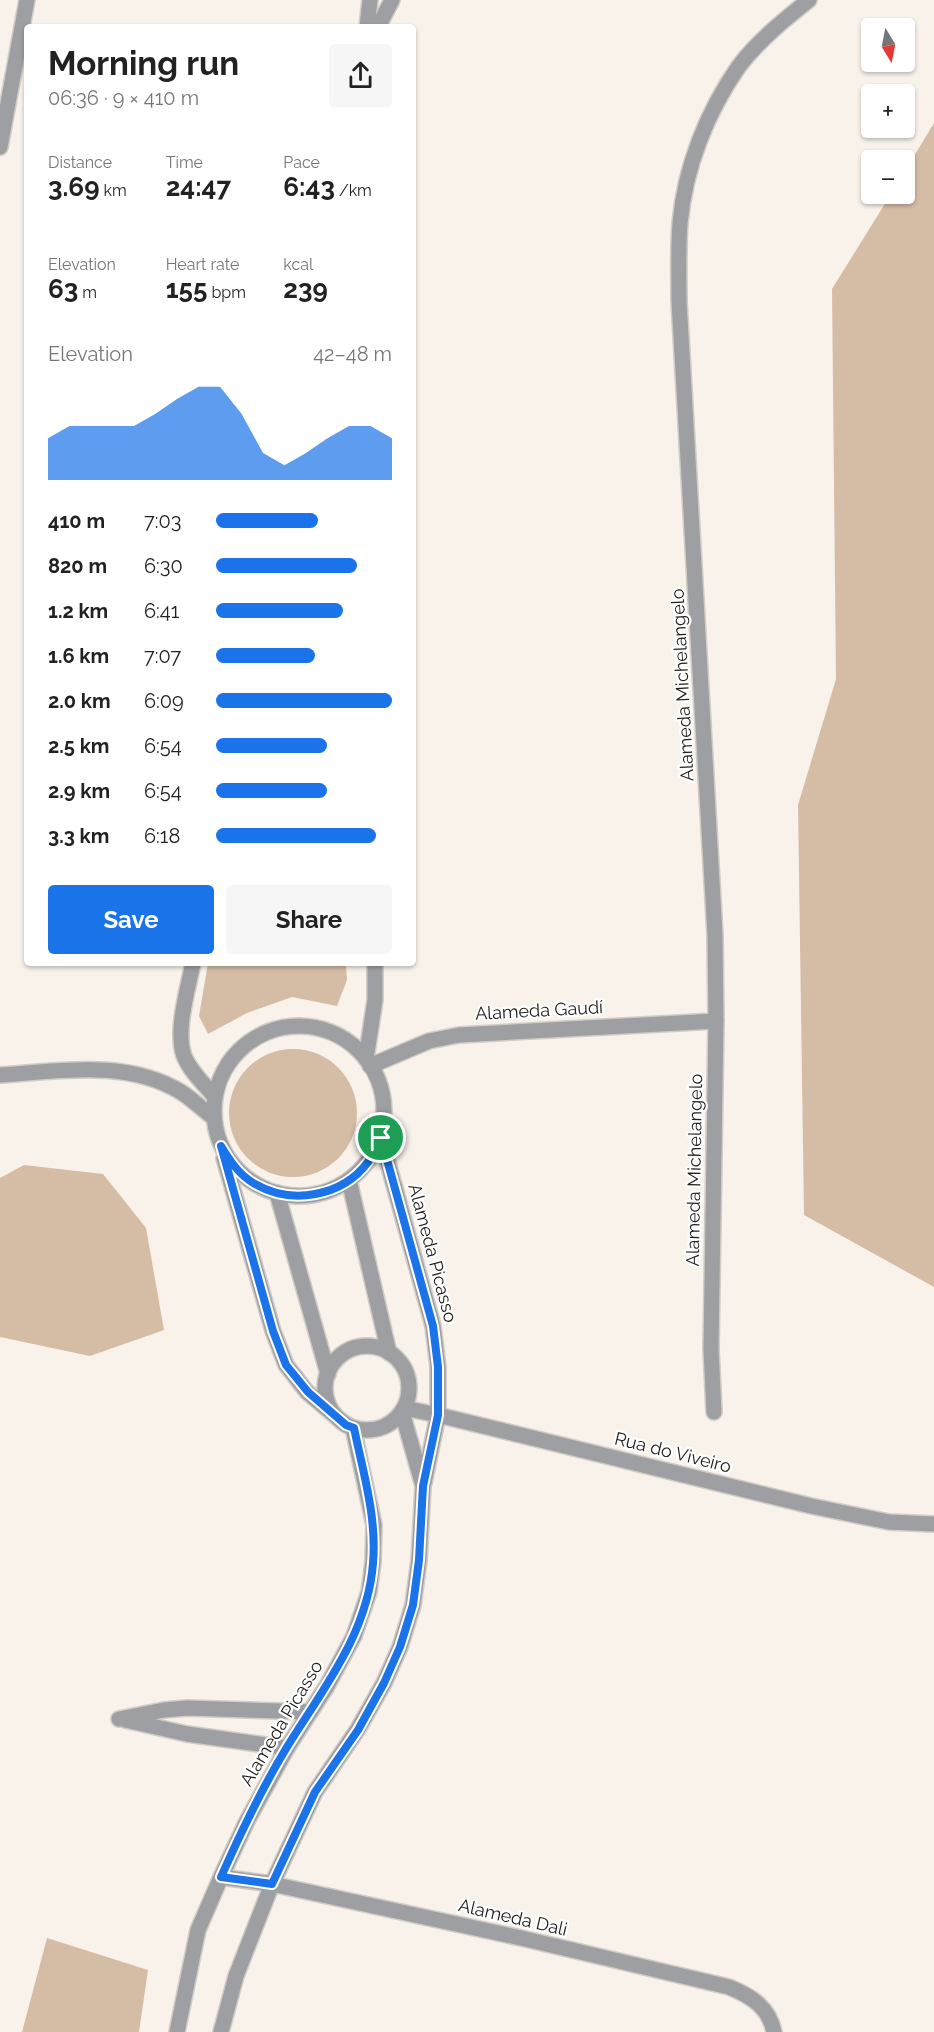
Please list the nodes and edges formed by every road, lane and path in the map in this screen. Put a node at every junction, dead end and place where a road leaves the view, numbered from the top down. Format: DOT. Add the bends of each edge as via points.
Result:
graph roads {
  1 [pos="27,0"];
  2 [pos="370,0"];
  3 [pos="392,0"];
  4 [pos="809,0"];
  5 [pos="367,24"];
  6 [pos="380,24"];
  7 [pos="0,147"];
  8 [pos="192,966"];
  9 [pos="375,966"];
  10 [pos="716,1021"];
  11 [pos="368,1062"];
  12 [pos="0,1075"];
  13 [pos="215,1097"];
  14 [pos="214,1118"];
  15 [pos="381,1138"];
  16 [pos="221,1146"];
  17 [pos="350,1180"];
  18 [pos="277,1194"];
  19 [pos="390,1353"];
  20 [pos="328,1374"];
  21 [pos="403,1410"];
  22 [pos="714,1412"];
  23 [pos="438,1415"];
  24 [pos="350,1426"];
  25 [pos="423,1486"];
  26 [pos="934,1524"];
  27 [pos="310,1712"];
  28 [pos="287,1748"];
  29 [pos="221,1877"];
  30 [pos="272,1884"];
  31 [pos="177,2032"];
  32 [pos="221,2032"];
  33 [pos="774,2032"];
  1 -- 7 [label="street"];
  2 -- 5 [label="street"];
  3 -- 6 [label="street"];
  4 -- 10 [label="street, Alameda Michelangelo" via="777,25 740,66 707,120 690,169 680,223 679,301 713,893"];
  8 -- 13 [label="street" via="181,1045 191,1069"];
  9 -- 11 [label="street"];
  10 -- 11 [label="street, Alameda Gaudí" via="459,1035"];
  10 -- 22 [label="street, Alameda Michelangelo" via="711,1348"];
  11 -- 13 [label="street, Alameda Picasso" via="341,1037 316,1028 290,1026 265,1033 242,1047 226,1068"];
  11 -- 15 [label="street, Alameda Picasso" via="383,1097"];
  12 -- 14 [label="street" via="106,1069 146,1077 173,1088"];
  13 -- 14 [label="street, Alameda Picasso"];
  14 -- 16 [label="street, Alameda Picasso"];
  15 -- 17 [label="street, Alameda Picasso" via="367,1163"];
  15 -- 23 [label="street, Alameda Picasso" via="433,1326"];
  16 -- 18 [label="street, Alameda Picasso" via="235,1168 254,1184"];
  16 -- 24 [label="street, Alameda Picasso" via="286,1365 308,1392"];
  17 -- 18 [label="street, Alameda Picasso" via="327,1191 302,1196"];
  17 -- 19 [label="street"];
  18 -- 20 [label="street"];
  19 -- 20 [label="street" via="378,1348 354,1349 342,1355"];
  19 -- 21 [label="street" via="406,1372 409,1384"];
  20 -- 24 [label="street" via="328,1403 335,1415"];
  21 -- 23 [label="street, Rua do Viveiro"];
  21 -- 24 [label="street" via="385,1426 364,1430"];
  21 -- 25 [label="street, Alameda Picasso"];
  23 -- 25 [label="street, Alameda Picasso"];
  23 -- 26 [label="street, Rua do Viveiro" via="811,1506 890,1522"];
  24 -- 27 [label="street, Alameda Picasso" via="374,1525 369,1592 354,1636"];
  25 -- 30 [label="street, Alameda Picasso" via="413,1605 400,1647 358,1730 315,1792"];
  27 -- 28 [label="street, Alameda Picasso"];
  27 -- 28 [label="street" via="187,1708 119,1719 187,1734"];
  28 -- 29 [label="street, Alameda Picasso"];
  29 -- 30 [label="street, Alameda Dali"];
  29 -- 31 [label="street, Alameda Picasso" via="198,1930"];
  30 -- 32 [label="street, Alameda Picasso" via="236,1976"];
  30 -- 33 [label="street, Alameda Dali" via="729,1987 750,1996 765,2009"];
}
